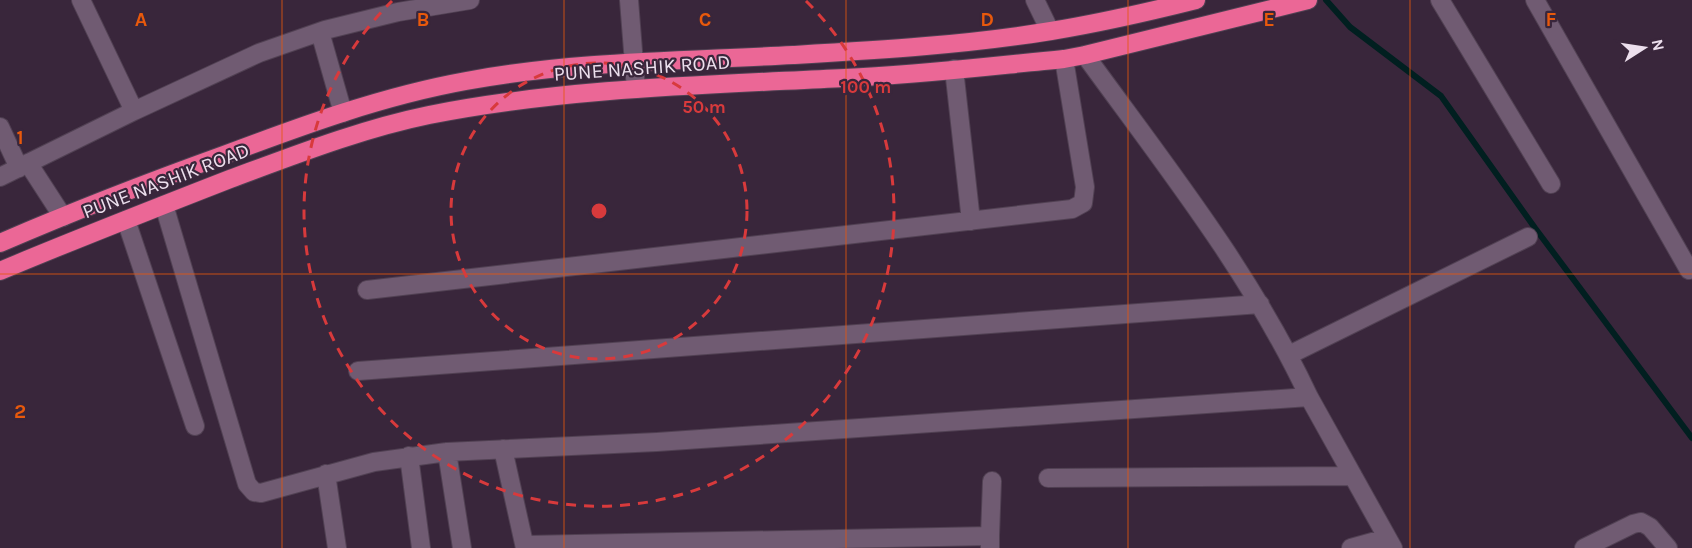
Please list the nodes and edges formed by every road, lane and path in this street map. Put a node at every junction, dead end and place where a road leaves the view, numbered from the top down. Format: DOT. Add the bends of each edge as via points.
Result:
graph roads {
  1 [pos="81,0"];
  2 [pos="470,0"];
  3 [pos="629,0"];
  4 [pos="1035,0"];
  5 [pos="1196,0"];
  6 [pos="1308,0"];
  7 [pos="1440,0"];
  8 [pos="1535,0"];
  9 [pos="396,6"];
  10 [pos="1050,31"];
  11 [pos="320,32"];
  12 [pos="1085,55"];
  13 [pos="1064,58"];
  14 [pos="635,62"];
  15 [pos="954,69"];
  16 [pos="636,89"];
  17 [pos="134,111"];
  18 [pos="343,113"];
  19 [pos="0,127"];
  20 [pos="23,165"];
  21 [pos="0,177"];
  22 [pos="1551,184"];
  23 [pos="164,205"];
  24 [pos="63,217"];
  25 [pos="126,220"];
  26 [pos="971,221"];
  27 [pos="1528,237"];
  28 [pos="0,243"];
  29 [pos="1689,270"];
  30 [pos="0,271"];
  31 [pos="367,290"];
  32 [pos="1260,304"];
  33 [pos="1289,355"];
  34 [pos="358,371"];
  35 [pos="1309,397"];
  36 [pos="195,426"];
  37 [pos="503,449"];
  38 [pos="447,452"];
  39 [pos="409,456"];
  40 [pos="326,474"];
  41 [pos="1353,476"];
  42 [pos="1048,478"];
  43 [pos="992,481"];
  44 [pos="990,542"];
  45 [pos="1390,543"];
  46 [pos="525,546"];
  47 [pos="337,548"];
  48 [pos="421,548"];
  49 [pos="462,548"];
  50 [pos="1351,548"];
  51 [pos="1584,548"];
  52 [pos="1668,548"];
  1 -- 17 [label="street"];
  2 -- 9 [label="street"];
  3 -- 14 [label="street"];
  4 -- 10 [label="street"];
  5 -- 10 [label="highway, PUNE NASHIK ROAD"];
  6 -- 12 [label="highway, PUNE NASHIK ROAD"];
  7 -- 22 [label="street"];
  8 -- 29 [label="street"];
  9 -- 11 [label="street"];
  10 -- 14 [label="highway, PUNE NASHIK ROAD" via="806,54"];
  11 -- 17 [label="street" via="259,54"];
  11 -- 18 [label="street"];
  12 -- 13 [label="highway, PUNE NASHIK ROAD"];
  12 -- 32 [label="street"];
  13 -- 15 [label="highway, PUNE NASHIK ROAD"];
  13 -- 26 [label="street" via="1085,187 1083,203 1072,209"];
  14 -- 16 [label="street"];
  14 -- 18 [label="highway, PUNE NASHIK ROAD" via="466,81"];
  15 -- 16 [label="highway, PUNE NASHIK ROAD"];
  15 -- 26 [label="street"];
  16 -- 23 [label="highway, PUNE NASHIK ROAD" via="500,103 426,116 297,154"];
  17 -- 20 [label="street"];
  18 -- 24 [label="highway, PUNE NASHIK ROAD"];
  19 -- 20 [label="street"];
  20 -- 21 [label="street"];
  20 -- 24 [label="street"];
  23 -- 25 [label="highway, PUNE NASHIK ROAD"];
  23 -- 40 [label="street" via="247,483 254,492 261,493"];
  24 -- 28 [label="highway, PUNE NASHIK ROAD"];
  25 -- 30 [label="highway, PUNE NASHIK ROAD"];
  25 -- 36 [label="street"];
  26 -- 31 [label="street"];
  27 -- 33 [label="street"];
  32 -- 33 [label="street"];
  32 -- 34 [label="street"];
  33 -- 35 [label="street"];
  35 -- 37 [label="street"];
  35 -- 41 [label="street"];
  37 -- 38 [label="street"];
  37 -- 46 [label="street"];
  38 -- 39 [label="street"];
  38 -- 49 [label="street"];
  39 -- 40 [label="street"];
  39 -- 48 [label="street"];
  40 -- 47 [label="street"];
  41 -- 42 [label="street"];
  41 -- 45 [label="street"];
  43 -- 44 [label="street"];
  44 -- 46 [label="street"];
  45 -- 50 [label="street"];
  51 -- 52 [label="street" via="1641,522"];
}
